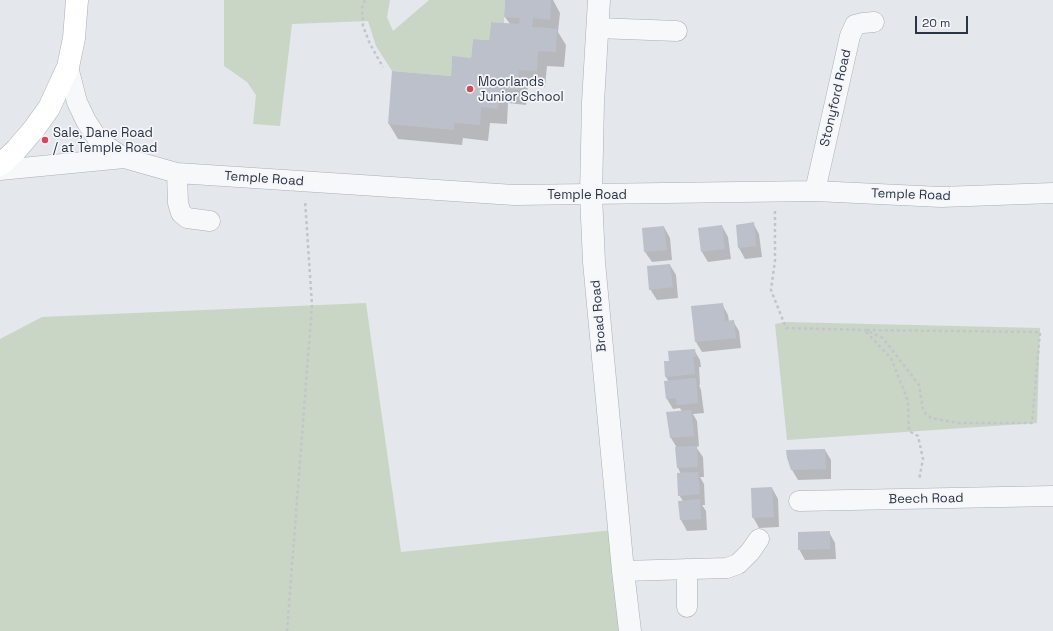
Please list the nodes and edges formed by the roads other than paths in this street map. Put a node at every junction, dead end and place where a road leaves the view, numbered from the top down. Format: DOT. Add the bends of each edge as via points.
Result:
graph roads {
  1 [pos="77,0"];
  2 [pos="599,0"];
  3 [pos="874,22"];
  4 [pos="597,28"];
  5 [pos="677,31"];
  6 [pos="68,67"];
  7 [pos="124,158"];
  8 [pos="0,165"];
  9 [pos="0,170"];
  10 [pos="177,173"];
  11 [pos="815,191"];
  12 [pos="1053,193"];
  13 [pos="591,195"];
  14 [pos="210,221"];
  15 [pos="1053,496"];
  16 [pos="799,501"];
  17 [pos="759,539"];
  18 [pos="687,569"];
  19 [pos="622,571"];
  20 [pos="687,607"];
  21 [pos="630,631"];
  1 -- 6 [label="main road" via="74,38"];
  2 -- 4 [label="street, Broad Road"];
  3 -- 11 [label="street, Stonyford Road" via="855,25 850,36"];
  4 -- 5 [label="street"];
  4 -- 13 [label="street, Broad Road"];
  6 -- 7 [label="street, Temple Road" via="77,102 86,121 99,141"];
  6 -- 8 [label="main road" via="49,108 25,140"];
  7 -- 9 [label="street, Temple Road"];
  7 -- 10 [label="street, Temple Road"];
  10 -- 13 [label="street, Temple Road" via="514,195"];
  10 -- 14 [label="street" via="181,213 187,218"];
  11 -- 12 [label="street, Temple Road" via="941,197"];
  11 -- 13 [label="street, Temple Road"];
  13 -- 19 [label="street, Broad Road" via="594,262"];
  15 -- 16 [label="street, Beech Road"];
  17 -- 18 [label="street" via="738,564 728,568"];
  18 -- 19 [label="street"];
  18 -- 20 [label="street"];
  19 -- 21 [label="street, Broad Road"];
}
